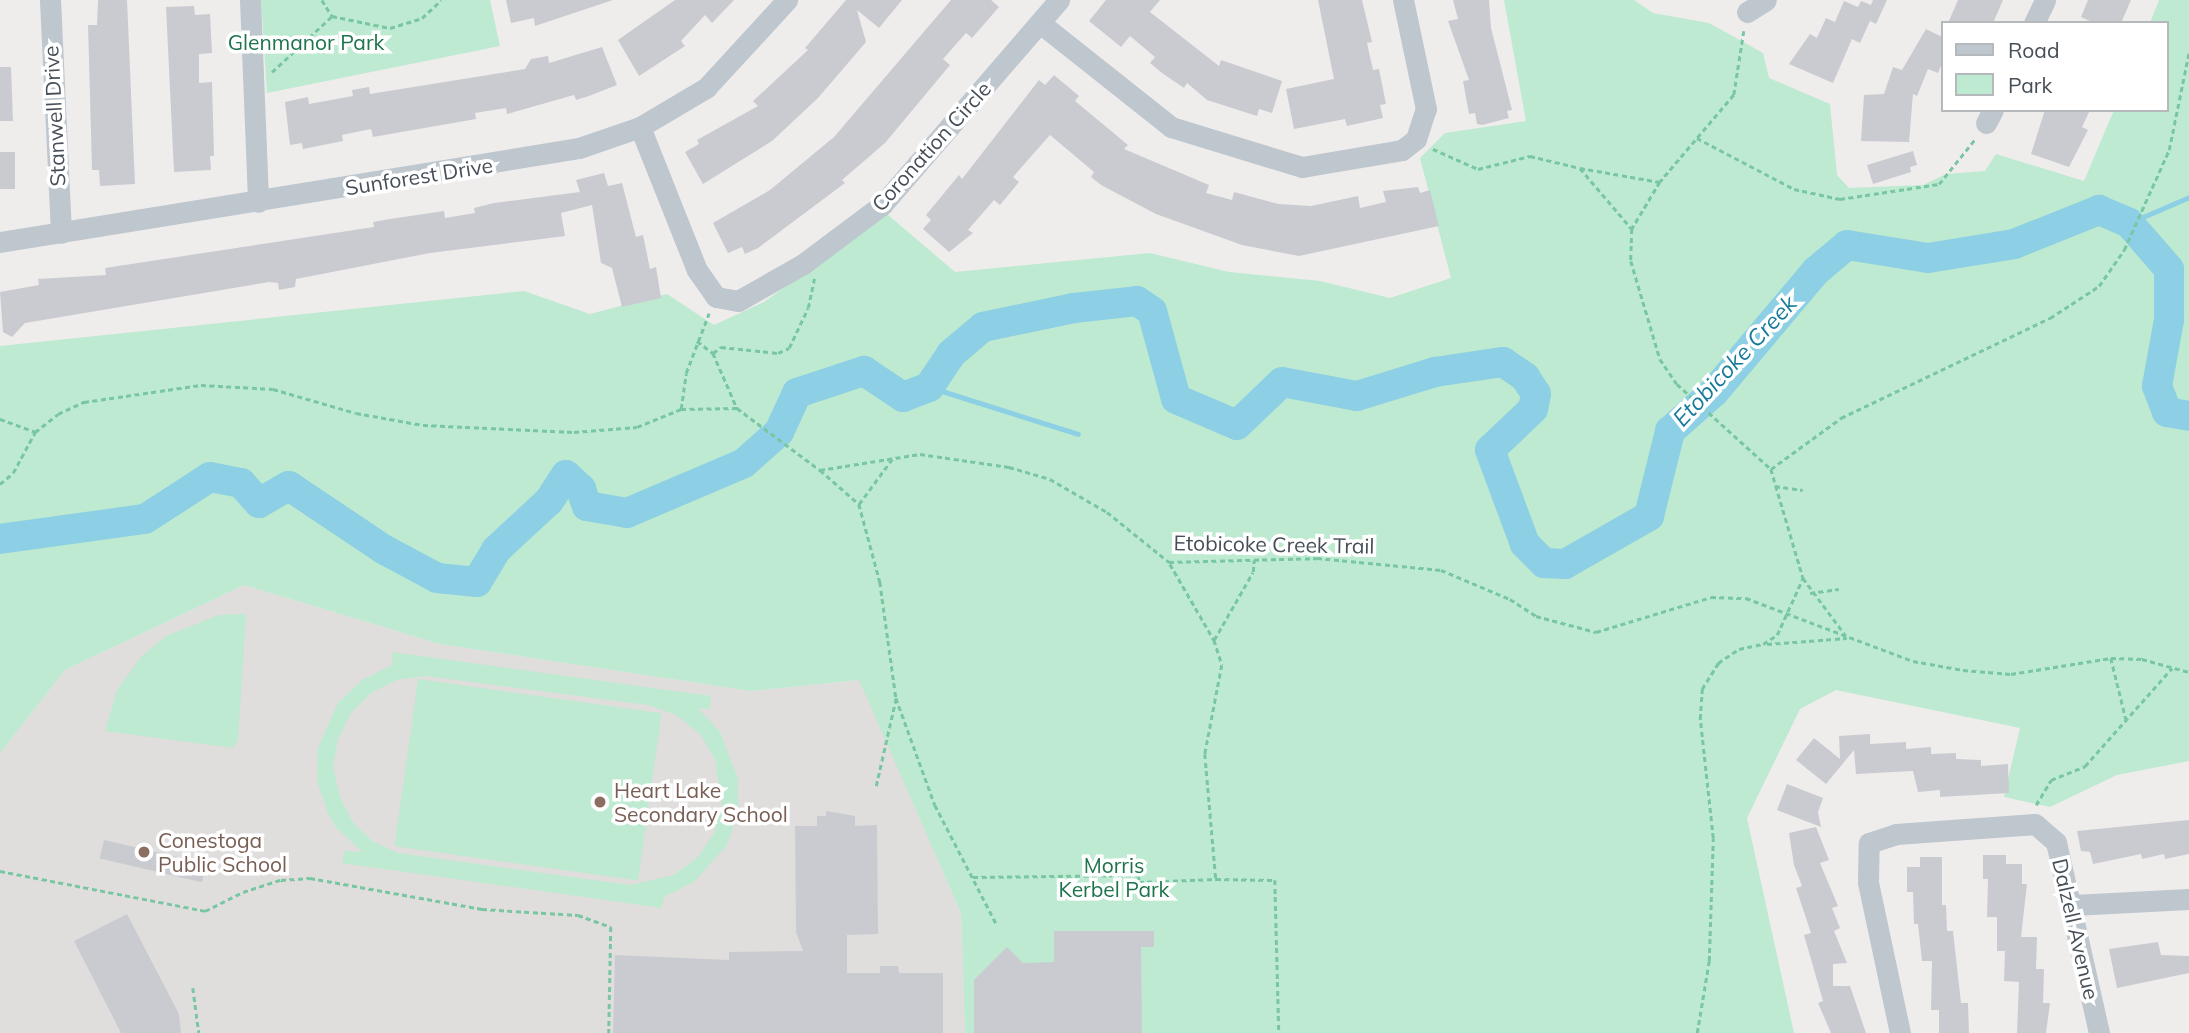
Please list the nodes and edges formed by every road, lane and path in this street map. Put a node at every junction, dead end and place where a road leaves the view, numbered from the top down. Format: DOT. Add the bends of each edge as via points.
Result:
graph roads {
  1 [pos="50,0"];
  2 [pos="250,0"];
  3 [pos="321,0"];
  4 [pos="442,0"];
  5 [pos="788,0"];
  6 [pos="1059,0"];
  7 [pos="1403,0"];
  8 [pos="1766,0"];
  9 [pos="2045,0"];
  10 [pos="1747,12"];
  11 [pos="332,16"];
  12 [pos="2035,21"];
  13 [pos="1040,23"];
  14 [pos="2189,52"];
  15 [pos="254,81"];
  16 [pos="1990,117"];
  17 [pos="640,127"];
  18 [pos="1698,138"];
  19 [pos="1416,139"];
  20 [pos="1580,168"];
  21 [pos="1660,183"];
  22 [pos="258,202"];
  23 [pos="1632,229"];
  24 [pos="61,233"];
  25 [pos="0,242"];
  26 [pos="803,264"];
  27 [pos="716,297"];
  28 [pos="697,341"];
  29 [pos="713,353"];
  30 [pos="737,408"];
  31 [pos="681,409"];
  32 [pos="0,419"];
  33 [pos="36,432"];
  34 [pos="892,459"];
  35 [pos="1771,469"];
  36 [pos="820,470"];
  37 [pos="0,484"];
  38 [pos="1775,486"];
  39 [pos="1803,490"];
  40 [pos="859,504"];
  41 [pos="1254,560"];
  42 [pos="1169,562"];
  43 [pos="1803,578"];
  44 [pos="1839,589"];
  45 [pos="1810,593"];
  46 [pos="1788,610"];
  47 [pos="1849,638"];
  48 [pos="1214,640"];
  49 [pos="1763,644"];
  50 [pos="2111,658"];
  51 [pos="2172,668"];
  52 [pos="2189,672"];
  53 [pos="896,698"];
  54 [pos="2126,719"];
  55 [pos="876,786"];
  56 [pos="2024,824"];
  57 [pos="0,872"];
  58 [pos="972,877"];
  59 [pos="1216,878"];
  60 [pos="2189,899"];
  61 [pos="2073,905"];
  62 [pos="996,923"];
  63 [pos="192,988"];
  64 [pos="199,1033"];
  65 [pos="609,1033"];
  66 [pos="1279,1033"];
  67 [pos="1697,1033"];
  68 [pos="1900,1033"];
  69 [pos="2099,1033"];
  1 -- 24 [label="street, Stanwell Drive"];
  2 -- 15 [label="street"];
  3 -- 11 [label="path"];
  4 -- 11 [label="path" via="422,18 390,29"];
  5 -- 17 [label="street, Sunforest Drive" via="706,88"];
  6 -- 13 [label="street, Coronation Circle"];
  7 -- 19 [label="street" via="1426,109"];
  8 -- 10 [label="street"];
  9 -- 12 [label="street"];
  10 -- 18 [label="path" via="1734,95"];
  11 -- 15 [label="path" via="271,74"];
  13 -- 19 [label="street" via="1171,127 1217,145 1302,167 1402,150"];
  13 -- 26 [label="street, Coronation Circle" via="882,205"];
  14 -- 35 [label="path" via="2169,150 2124,250 2099,286 2050,318 1841,418"];
  15 -- 22 [label="street"];
  16 -- 18 [label="path" via="1938,184 1840,199 1794,189"];
  17 -- 22 [label="street, Sunforest Drive" via="579,148"];
  17 -- 27 [label="street" via="697,270"];
  18 -- 21 [label="path"];
  19 -- 20 [label="path" via="1478,169 1530,156"];
  20 -- 21 [label="path"];
  20 -- 23 [label="path"];
  21 -- 23 [label="path"];
  22 -- 24 [label="street, Sunforest Drive"];
  23 -- 35 [label="path" via="1631,261 1660,359 1677,384"];
  24 -- 25 [label="street, Sunforest Drive"];
  26 -- 27 [label="street, Coronation Circle" via="738,301"];
  26 -- 29 [label="path" via="814,279 808,308 789,348 778,353 721,347"];
  27 -- 28 [label="path"];
  28 -- 29 [label="path"];
  28 -- 31 [label="path"];
  29 -- 30 [label="path"];
  30 -- 31 [label="path"];
  30 -- 36 [label="path"];
  31 -- 33 [label="path" via="637,427 574,432 436,426 356,413 273,389 201,385 84,402 58,414"];
  32 -- 33 [label="path"];
  33 -- 37 [label="path" via="12,473"];
  34 -- 36 [label="path, Etobicoke Creek Trail"];
  34 -- 40 [label="path"];
  34 -- 42 [label="path, Etobicoke Creek Trail" via="920,454 963,459 1050,478 1107,512"];
  35 -- 38 [label="path"];
  36 -- 40 [label="path"];
  38 -- 39 [label="path"];
  38 -- 43 [label="path"];
  40 -- 53 [label="path" via="880,582"];
  41 -- 42 [label="path, Etobicoke Creek Trail"];
  41 -- 46 [label="path, Etobicoke Creek Trail" via="1317,558 1441,570 1510,599 1536,616 1596,632 1711,597 1746,598"];
  41 -- 48 [label="path" via="1253,572"];
  42 -- 48 [label="path"];
  43 -- 45 [label="path"];
  43 -- 46 [label="path"];
  44 -- 45 [label="path"];
  45 -- 47 [label="path"];
  46 -- 47 [label="path, Etobicoke Creek Trail"];
  46 -- 49 [label="path" via="1777,635"];
  47 -- 49 [label="path"];
  47 -- 50 [label="path, Etobicoke Creek Trail" via="1913,660 1999,673"];
  48 -- 59 [label="path" via="1222,665 1205,754"];
  49 -- 67 [label="path" via="1739,649 1718,663 1702,689 1700,719 1713,838 1709,961"];
  50 -- 51 [label="path, Etobicoke Creek Trail" via="2142,659"];
  50 -- 54 [label="path"];
  51 -- 52 [label="path, Etobicoke Creek Trail"];
  51 -- 54 [label="path"];
  53 -- 55 [label="path"];
  53 -- 58 [label="path" via="935,805"];
  54 -- 56 [label="path" via="2085,766 2051,780"];
  56 -- 61 [label="street, Dalzell Avenue" via="2035,824 2056,842"];
  56 -- 68 [label="street" via="1878,837 1869,843 1865,863"];
  57 -- 65 [label="path" via="205,911 281,880 310,878 482,909 578,915 597,926 611,927"];
  58 -- 59 [label="path" via="1139,875 1139,882"];
  58 -- 62 [label="path"];
  59 -- 66 [label="path" via="1275,880"];
  60 -- 61 [label="street"];
  61 -- 69 [label="street, Dalzell Avenue"];
  63 -- 64 [label="path"];
}
